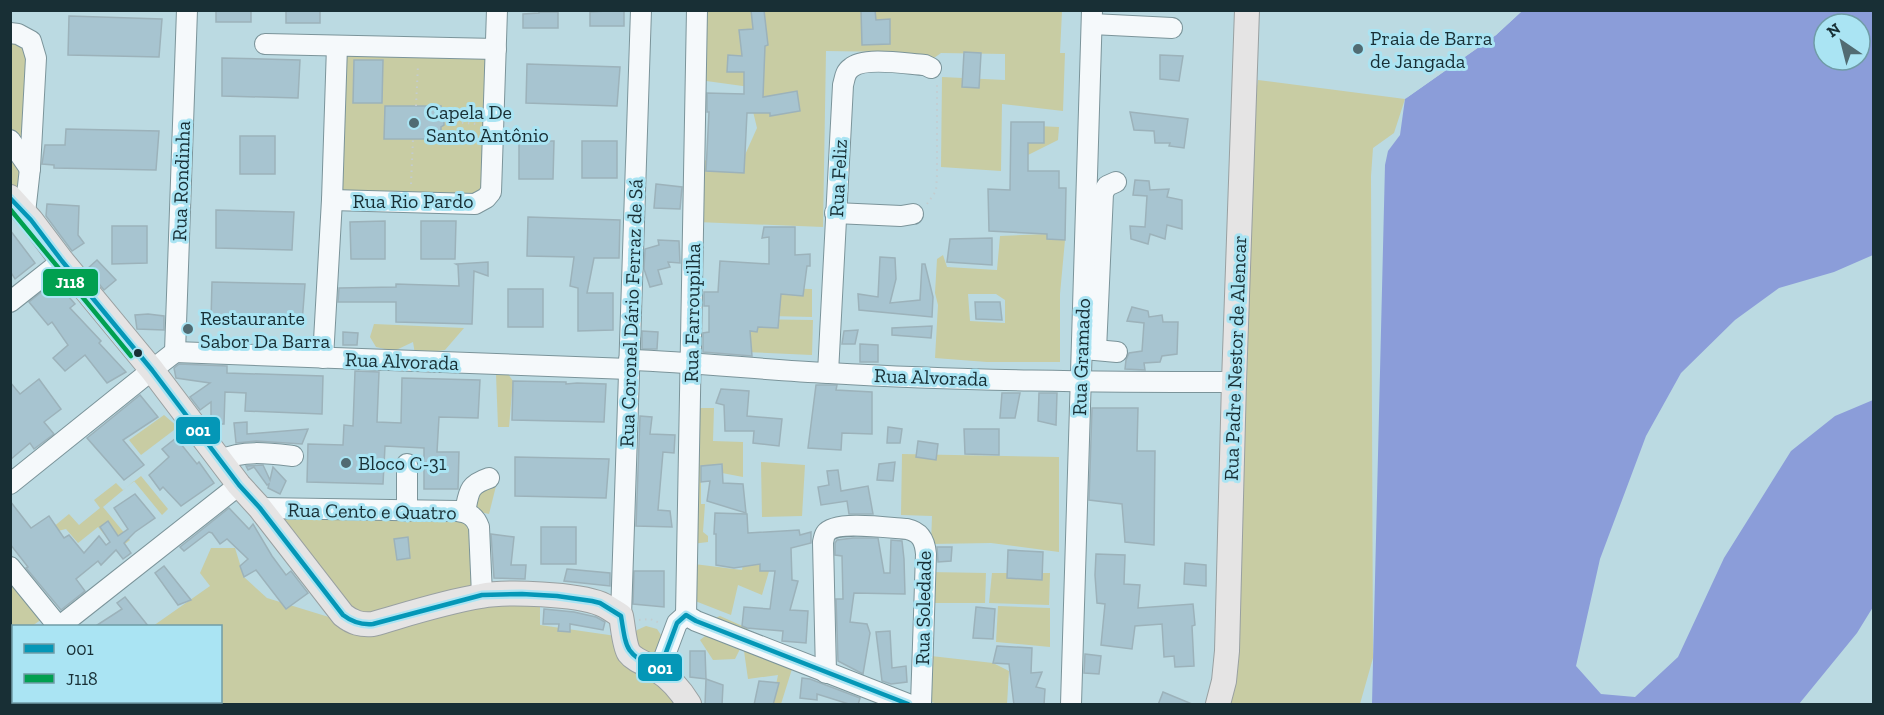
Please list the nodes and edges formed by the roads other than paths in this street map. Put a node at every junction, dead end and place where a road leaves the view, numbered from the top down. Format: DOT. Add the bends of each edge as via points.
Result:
graph roads {
  1 [pos="187,10"];
  2 [pos="497,10"];
  3 [pos="640,10"];
  4 [pos="697,10"];
  5 [pos="1246,10"];
  6 [pos="1092,17"];
  7 [pos="1172,28"];
  8 [pos="10,33"];
  9 [pos="266,45"];
  10 [pos="337,46"];
  11 [pos="496,49"];
  12 [pos="931,68"];
  13 [pos="10,140"];
  14 [pos="30,169"];
  15 [pos="1116,182"];
  16 [pos="332,200"];
  17 [pos="18,205"];
  18 [pos="835,213"];
  19 [pos="913,214"];
  20 [pos="62,261"];
  21 [pos="10,302"];
  22 [pos="1089,349"];
  23 [pos="176,352"];
  24 [pos="1117,352"];
  25 [pos="323,358"];
  26 [pos="691,362"];
  27 [pos="629,365"];
  28 [pos="152,369"];
  29 [pos="828,373"];
  30 [pos="1081,382"];
  31 [pos="1234,382"];
  32 [pos="292,456"];
  33 [pos="220,460"];
  34 [pos="407,464"];
  35 [pos="489,478"];
  36 [pos="10,484"];
  37 [pos="239,485"];
  38 [pos="260,508"];
  39 [pos="407,511"];
  40 [pos="465,512"];
  41 [pos="10,567"];
  42 [pos="482,595"];
  43 [pos="686,615"];
  44 [pos="622,622"];
  45 [pos="57,625"];
  46 [pos="62,625"];
  47 [pos="659,671"];
  48 [pos="826,673"];
  49 [pos="884,700"];
  50 [pos="689,705"];
  51 [pos="908,705"];
  52 [pos="921,705"];
  53 [pos="1071,705"];
  54 [pos="1218,705"];
  1 -- 23 [label="street, Rua Rondinha"];
  2 -- 11 [label="street, Rua Rio Pardo"];
  3 -- 27 [label="street, Rua Coronel Dário Ferraz de Sá"];
  4 -- 26 [label="street, Rua Farroupilha"];
  5 -- 31 [label="main road, Rua Padre Nestor de Alencar"];
  6 -- 7 [label="street"];
  6 -- 22 [label="street, Rua Gramado"];
  8 -- 14 [label="street" via="31,41 36,58"];
  9 -- 10 [label="street"];
  10 -- 11 [label="street"];
  10 -- 16 [label="street, Rua Rio Pardo"];
  11 -- 16 [label="street, Rua Rio Pardo" via="491,192 486,198 475,204"];
  12 -- 18 [label="street, Rua Feliz" via="868,62 856,64 846,73"];
  13 -- 14 [label="street"];
  14 -- 17 [label="street"];
  15 -- 22 [label="street" via="1103,193"];
  16 -- 25 [label="street, Rua Rio Pardo"];
  17 -- 20 [label="main road"];
  18 -- 19 [label="street"];
  18 -- 29 [label="street, Rua Feliz"];
  20 -- 21 [label="street"];
  20 -- 28 [label="main road"];
  22 -- 24 [label="street"];
  22 -- 30 [label="street, Rua Gramado"];
  23 -- 25 [label="street, Rua Alvorada"];
  23 -- 28 [label="street"];
  25 -- 27 [label="street, Rua Alvorada"];
  26 -- 27 [label="street, Rua Alvorada"];
  26 -- 29 [label="street, Rua Alvorada"];
  26 -- 43 [label="street, Rua Farroupilha"];
  27 -- 44 [label="street, Rua Coronel Dário Ferraz de Sá"];
  28 -- 33 [label="main road"];
  28 -- 36 [label="street"];
  29 -- 30 [label="street, Rua Alvorada"];
  30 -- 31 [label="street, Rua Alvorada"];
  30 -- 53 [label="street, Rua Gramado"];
  31 -- 54 [label="main road, Rua Padre Nestor de Alencar" via="1227,651"];
  32 -- 33 [label="street" via="262,452"];
  33 -- 37 [label="main road"];
  34 -- 39 [label="street"];
  35 -- 40 [label="street" via="470,489"];
  37 -- 38 [label="main road"];
  37 -- 46 [label="street"];
  38 -- 39 [label="street, Rua Cento e Quatro"];
  38 -- 42 [label="main road" via="343,615 356,623 373,624"];
  39 -- 40 [label="street, Rua Cento e Quatro"];
  40 -- 42 [label="street, Rua Cento e Quatro" via="472,514 479,527"];
  41 -- 45 [label="street"];
  42 -- 44 [label="main road" via="522,594 600,603"];
  43 -- 47 [label="street" via="677,623"];
  43 -- 48 [label="street"];
  44 -- 47 [label="main road" via="630,654"];
  47 -- 50 [label="main road"];
  48 -- 49 [label="street"];
  48 -- 52 [label="street, Rua Soledade" via="826,532 844,525 915,531 925,543 926,554"];
  49 -- 51 [label="street"];
}
